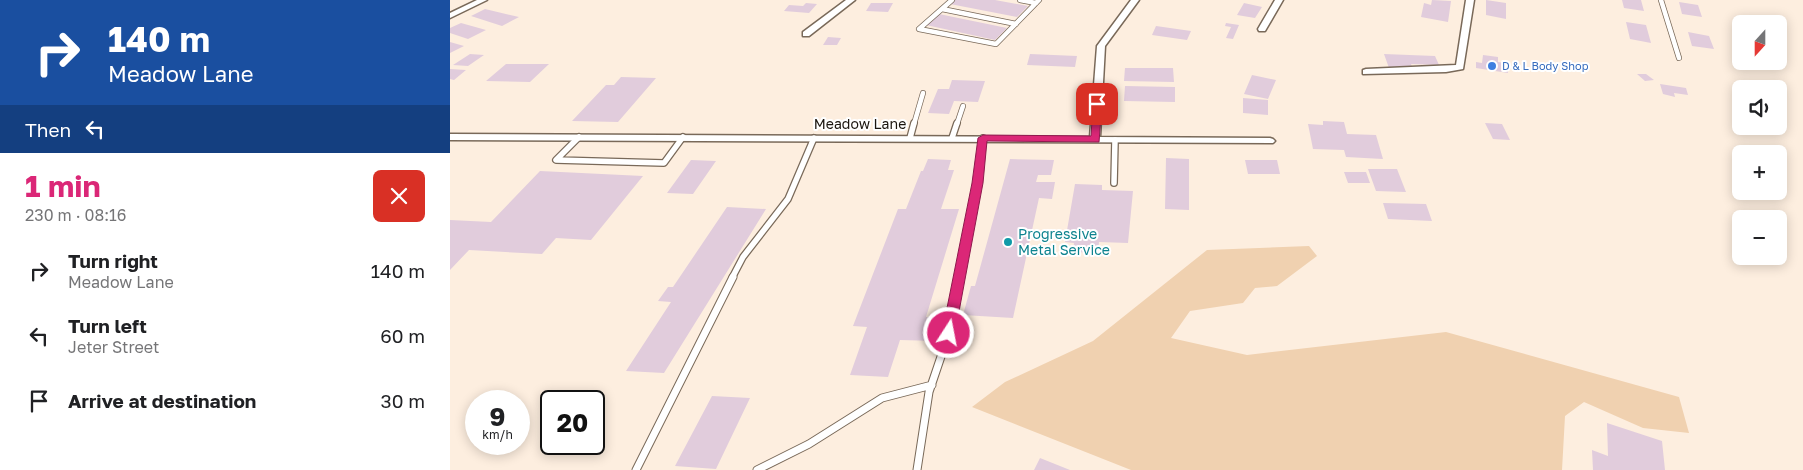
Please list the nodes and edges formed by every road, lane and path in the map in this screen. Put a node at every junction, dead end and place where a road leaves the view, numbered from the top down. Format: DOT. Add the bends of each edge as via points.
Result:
graph roads {
  1 [pos="483,0"];
  2 [pos="851,0"];
  3 [pos="952,0"];
  4 [pos="1020,0"];
  5 [pos="1135,0"];
  6 [pos="1279,0"];
  7 [pos="1470,0"];
  8 [pos="1661,0"];
  9 [pos="1038,2"];
  10 [pos="942,9"];
  11 [pos="450,16"];
  12 [pos="1016,24"];
  13 [pos="1262,30"];
  14 [pos="806,34"];
  15 [pos="1679,58"];
  16 [pos="1366,72"];
  17 [pos="923,93"];
  18 [pos="963,106"];
  19 [pos="450,137"];
  20 [pos="579,137"];
  21 [pos="683,137"];
  22 [pos="814,138"];
  23 [pos="910,138"];
  24 [pos="952,138"];
  25 [pos="983,138"];
  26 [pos="1095,139"];
  27 [pos="1114,140"];
  28 [pos="1270,141"];
  29 [pos="1114,183"];
  30 [pos="932,384"];
  31 [pos="636,470"];
  32 [pos="757,470"];
  33 [pos="917,470"];
  1 -- 11 [label="street"];
  2 -- 14 [label="street"];
  3 -- 10 [label="lane"];
  4 -- 9 [label="lane"];
  5 -- 26 [label="street" via="1100,46"];
  6 -- 13 [label="street"];
  7 -- 16 [label="street" via="1460,67"];
  8 -- 15 [label="lane"];
  9 -- 12 [label="lane"];
  10 -- 12 [label="lane"];
  10 -- 12 [label="lane" via="919,30 996,44"];
  17 -- 23 [label="lane"];
  18 -- 24 [label="lane"];
  19 -- 20 [label="street, Meadow Lane"];
  20 -- 21 [label="street, Meadow Lane"];
  20 -- 21 [label="lane" via="556,160 664,163"];
  21 -- 22 [label="street, Meadow Lane"];
  22 -- 23 [label="street, Meadow Lane"];
  22 -- 31 [label="lane" via="788,199 743,257"];
  23 -- 24 [label="street, Meadow Lane"];
  24 -- 25 [label="street, Meadow Lane"];
  25 -- 26 [label="street, Meadow Lane"];
  25 -- 30 [label="lane" via="978,183 949,333"];
  26 -- 27 [label="street, Meadow Lane"];
  27 -- 28 [label="street, Meadow Lane"];
  27 -- 29 [label="lane"];
  30 -- 32 [label="lane" via="882,398 809,444"];
  30 -- 33 [label="lane"];
}
